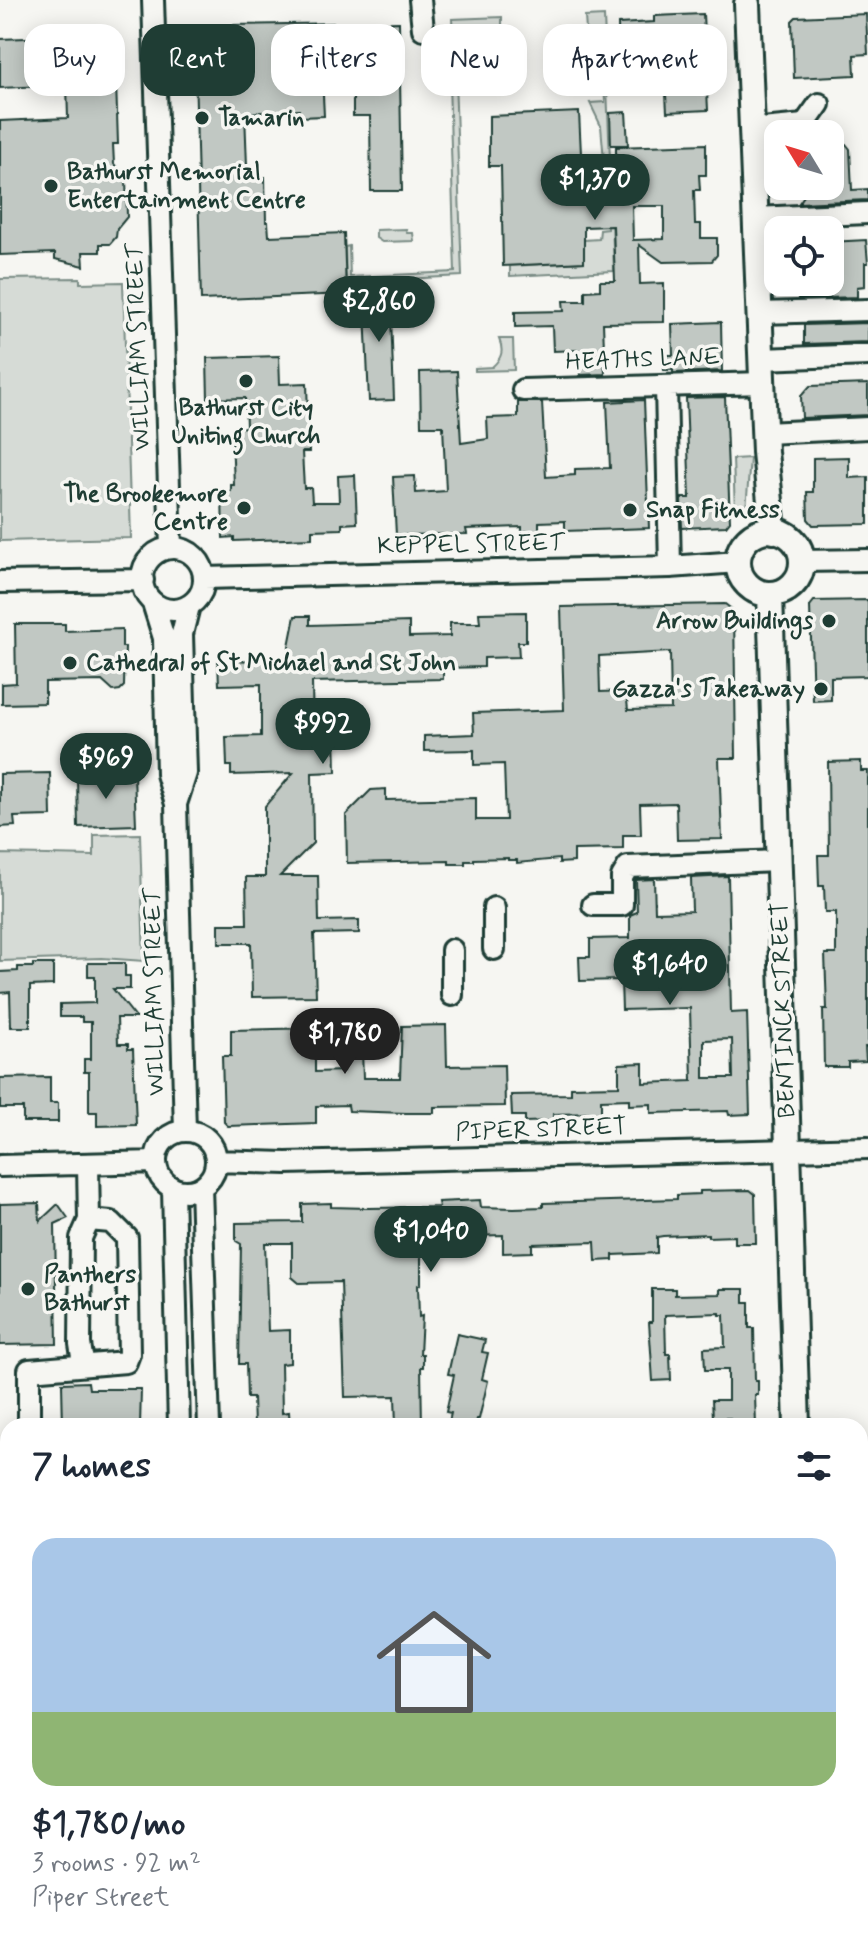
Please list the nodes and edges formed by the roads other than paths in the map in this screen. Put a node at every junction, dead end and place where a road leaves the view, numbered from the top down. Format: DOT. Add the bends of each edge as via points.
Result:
graph roads {
  1 [pos="153,0"];
  2 [pos="420,0"];
  3 [pos="745,1"];
  4 [pos="422,24"];
  5 [pos="819,104"];
  6 [pos="752,130"];
  7 [pos="868,213"];
  8 [pos="755,218"];
  9 [pos="868,310"];
  10 [pos="760,313"];
  11 [pos="868,355"];
  12 [pos="763,371"];
  13 [pos="666,386"];
  14 [pos="523,390"];
  15 [pos="868,428"];
  16 [pos="765,433"];
  17 [pos="773,531"];
  18 [pos="171,548"];
  19 [pos="868,560"];
  20 [pos="802,561"];
  21 [pos="738,562"];
  22 [pos="670,567"];
  23 [pos="204,578"];
  24 [pos="143,580"];
  25 [pos="0,582"];
  26 [pos="770,594"];
  27 [pos="153,603"];
  28 [pos="189,606"];
  29 [pos="176,804"];
  30 [pos="779,855"];
  31 [pos="603,905"];
  32 [pos="494,908"];
  33 [pos="494,949"];
  34 [pos="452,950"];
  35 [pos="452,995"];
  36 [pos="185,1131"];
  37 [pos="868,1148"];
  38 [pos="788,1150"];
  39 [pos="216,1161"];
  40 [pos="156,1162"];
  41 [pos="88,1165"];
  42 [pos="0,1166"];
  43 [pos="201,1187"];
  44 [pos="173,1189"];
  45 [pos="89,1220"];
  46 [pos="83,1363"];
  47 [pos="29,1418"];
  48 [pos="179,1418"];
  49 [pos="209,1418"];
  50 [pos="797,1418"];
  1 -- 18 [label="street, WILLIAM STREET"];
  2 -- 4 [label="street"];
  3 -- 6 [label="main road"];
  5 -- 6 [label="street" via="804,125"];
  6 -- 8 [label="main road"];
  7 -- 8 [label="street"];
  8 -- 10 [label="main road"];
  9 -- 10 [label="street"];
  10 -- 12 [label="main road"];
  11 -- 12 [label="street, HEATHS LANE"];
  12 -- 13 [label="street, HEATHS LANE"];
  12 -- 16 [label="main road"];
  13 -- 14 [label="street, HEATHS LANE"];
  13 -- 22 [label="street"];
  15 -- 16 [label="street"];
  16 -- 17 [label="main road"];
  17 -- 20 [label="main road" via="796,544"];
  17 -- 21 [label="main road" via="745,543"];
  18 -- 23 [label="street" via="194,556"];
  18 -- 24 [label="street" via="152,557"];
  19 -- 20 [label="street"];
  20 -- 26 [label="main road" via="796,580"];
  21 -- 22 [label="street, KEPPEL STREET"];
  21 -- 26 [label="main road" via="744,581"];
  22 -- 23 [label="street, KEPPEL STREET"];
  23 -- 28 [label="street, WILLIAM STREET" via="201,594"];
  24 -- 25 [label="street"];
  24 -- 27 [label="street, WILLIAM STREET"];
  26 -- 30 [label="main road, BENTINCK STREET"];
  27 -- 28 [label="street" via="173,610"];
  27 -- 29 [label="street, WILLIAM STREET" via="164,638 167,774"];
  28 -- 29 [label="street, WILLIAM STREET" via="182,634 186,773"];
  29 -- 36 [label="street, WILLIAM STREET"];
  30 -- 31 [label="street" via="628,858 618,868"];
  30 -- 38 [label="main road, BENTINCK STREET"];
  32 -- 33 [label="street"];
  34 -- 35 [label="street"];
  36 -- 39 [label="street" via="210,1143"];
  36 -- 40 [label="street" via="164,1141"];
  37 -- 38 [label="street, PIPER STREET"];
  38 -- 39 [label="street, PIPER STREET"];
  38 -- 50 [label="main road, BENTINCK STREET"];
  39 -- 43 [label="street"];
  40 -- 41 [label="street"];
  40 -- 44 [label="street" via="161,1178"];
  41 -- 42 [label="street"];
  41 -- 45 [label="street"];
  43 -- 44 [label="street"];
  43 -- 49 [label="street"];
  44 -- 48 [label="street"];
  45 -- 46 [label="street" via="81,1238"];
  45 -- 46 [label="street" via="111,1222 127,1238 129,1354 126,1362 115,1365"];
  46 -- 47 [label="street" via="29,1370"];
}
